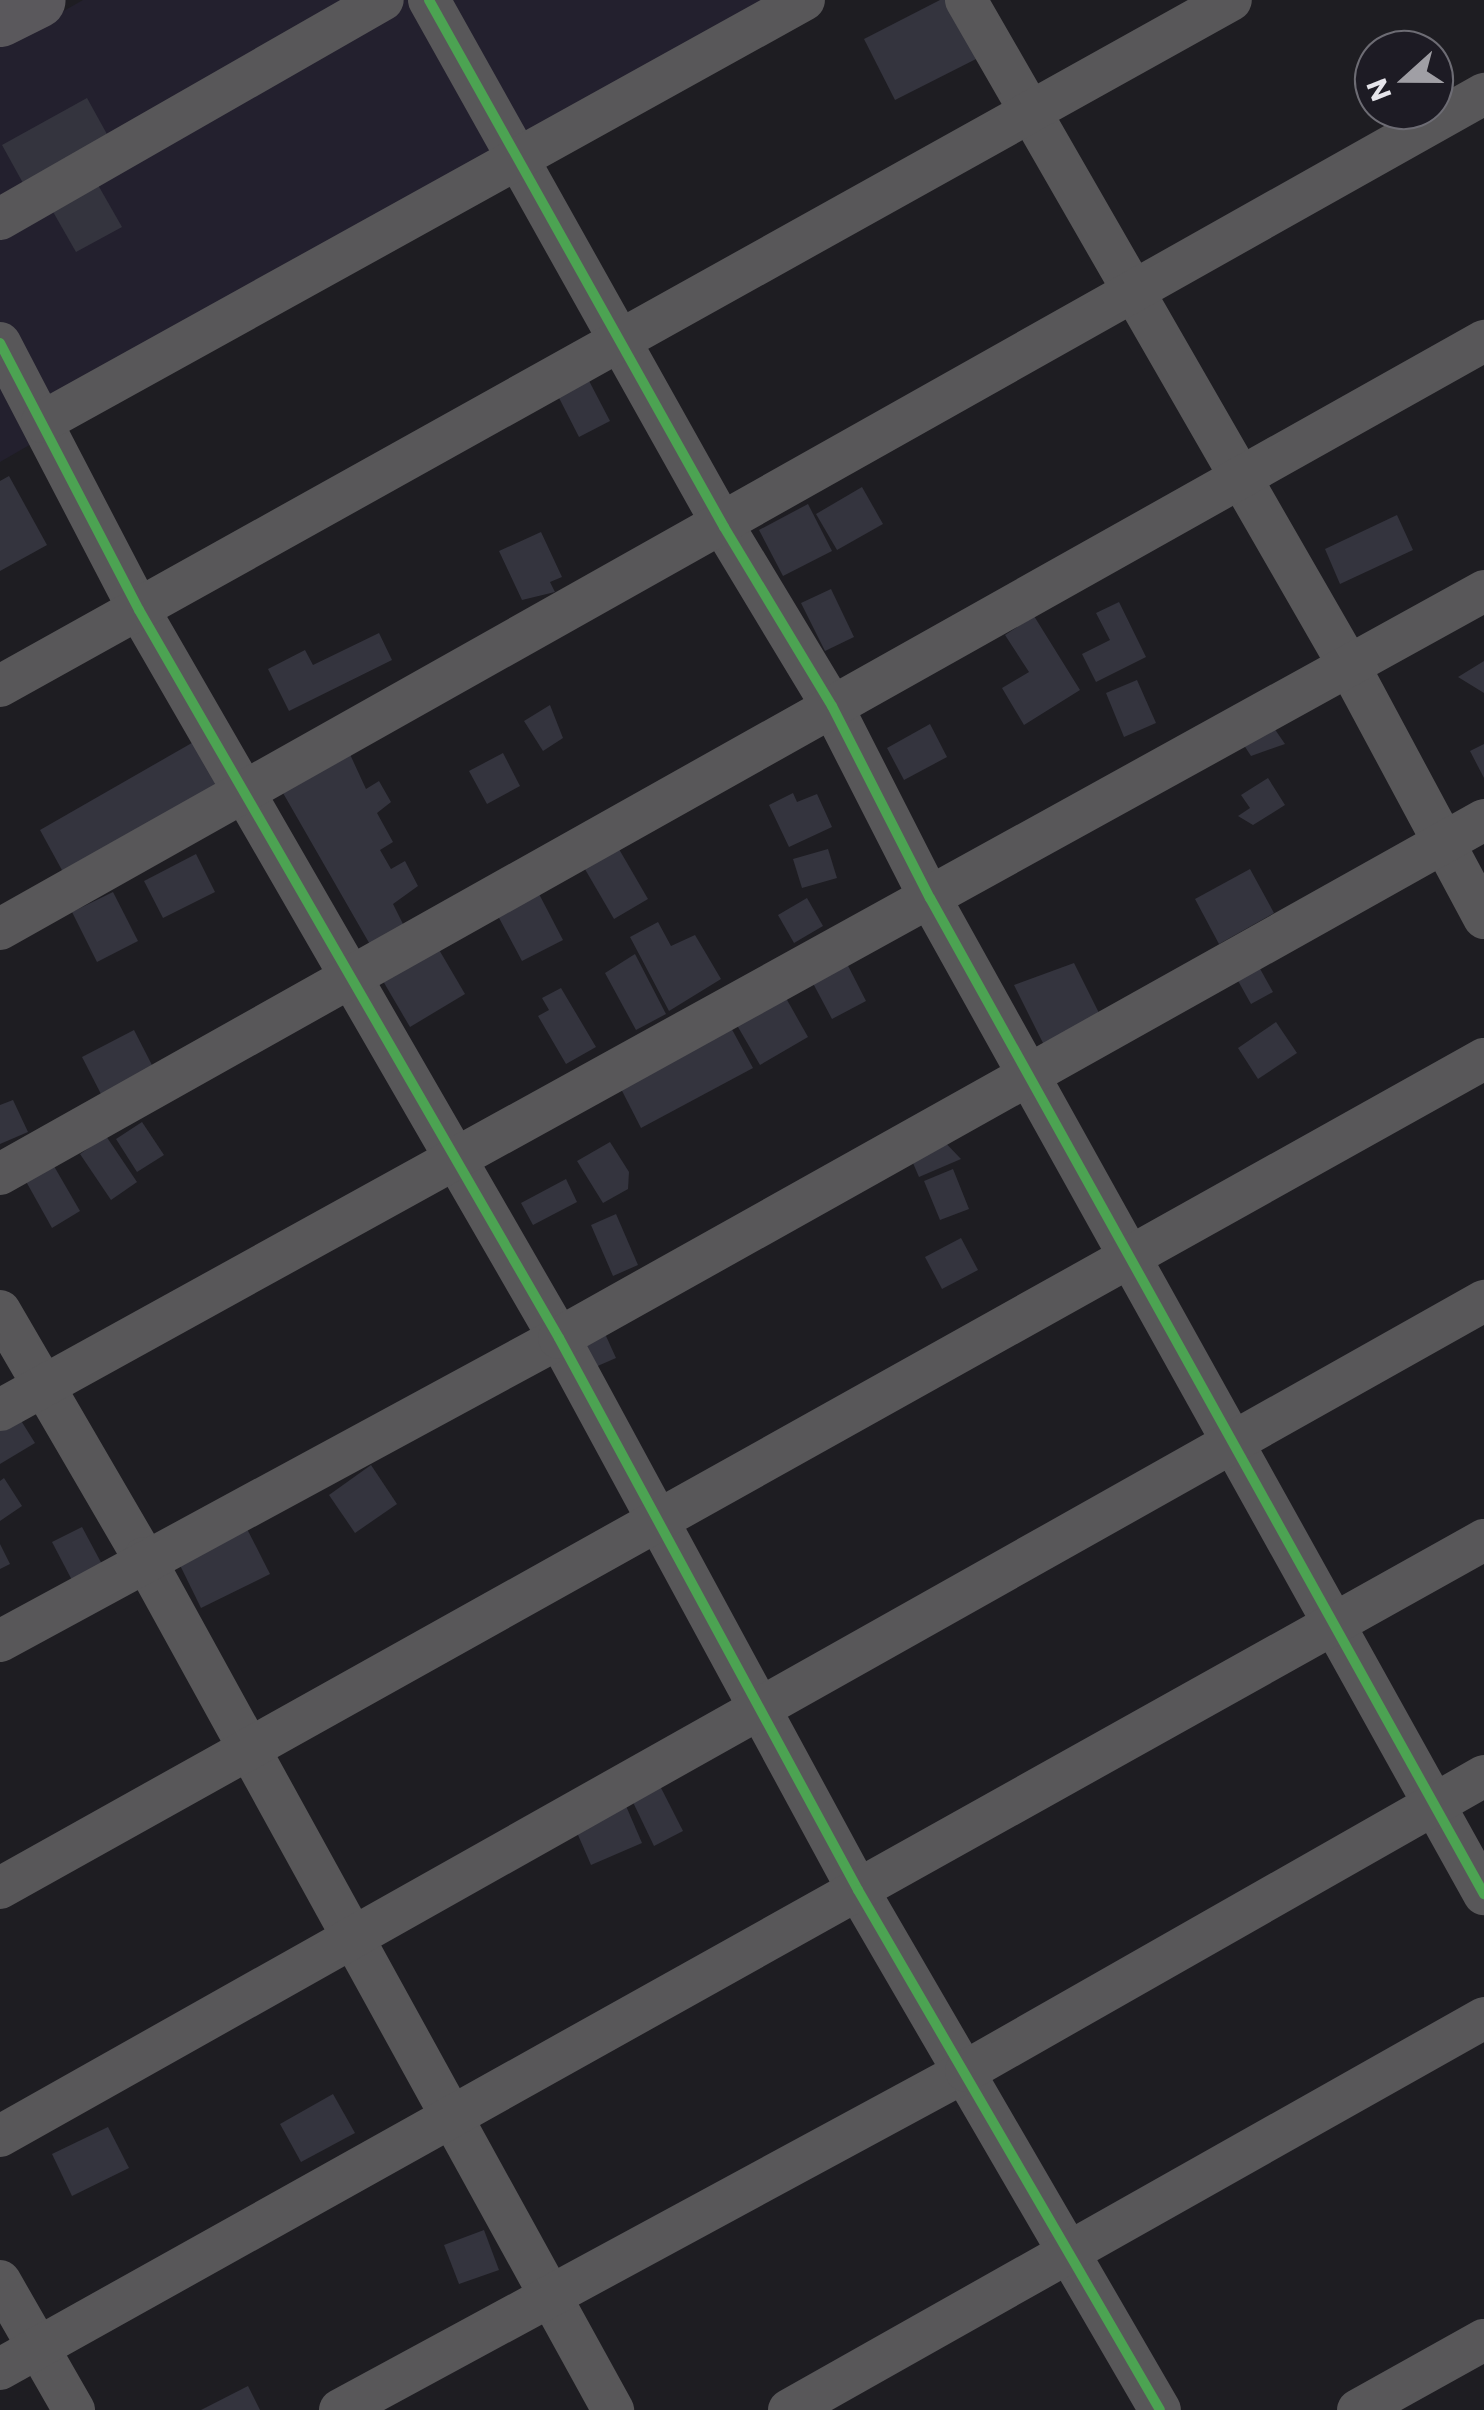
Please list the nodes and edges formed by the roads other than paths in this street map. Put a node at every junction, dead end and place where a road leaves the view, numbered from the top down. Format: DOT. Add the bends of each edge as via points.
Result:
graph roads {
  1 [pos="38,0"];
  2 [pos="383,0"];
  3 [pos="429,0"];
  4 [pos="804,0"];
  5 [pos="966,0"];
  6 [pos="1231,0"];
  7 [pos="0,19"];
  8 [pos="1484,94"];
  9 [pos="1030,112"];
  10 [pos="515,159"];
  11 [pos="0,219"];
  12 [pos="1132,295"];
  13 [pos="1484,341"];
  14 [pos="0,342"];
  15 [pos="621,342"];
  16 [pos="42,422"];
  17 [pos="1238,478"];
  18 [pos="724,527"];
  19 [pos="1484,592"];
  20 [pos="139,610"];
  21 [pos="1349,666"];
  22 [pos="0,686"];
  23 [pos="832,706"];
  24 [pos="250,794"];
  25 [pos="1484,820"];
  26 [pos="1442,842"];
  27 [pos="930,898"];
  28 [pos="1484,918"];
  29 [pos="0,929"];
  30 [pos="351,980"];
  31 [pos="1484,1060"];
  32 [pos="1033,1072"];
  33 [pos="453,1161"];
  34 [pos="0,1174"];
  35 [pos="1130,1257"];
  36 [pos="1484,1301"];
  37 [pos="0,1312"];
  38 [pos="560,1338"];
  39 [pos="44,1386"];
  40 [pos="0,1410"];
  41 [pos="1235,1440"];
  42 [pos="655,1523"];
  43 [pos="1484,1540"];
  44 [pos="144,1558"];
  45 [pos="1334,1621"];
  46 [pos="0,1642"];
  47 [pos="759,1708"];
  48 [pos="250,1748"];
  49 [pos="1484,1776"];
  50 [pos="1436,1803"];
  51 [pos="0,1888"];
  52 [pos="858,1890"];
  53 [pos="1484,1894"];
  54 [pos="352,1938"];
  55 [pos="1484,2018"];
  56 [pos="966,2071"];
  57 [pos="448,2118"];
  58 [pos="0,2136"];
  59 [pos="1069,2252"];
  60 [pos="0,2281"];
  61 [pos="548,2292"];
  62 [pos="1484,2340"];
  63 [pos="37,2348"];
  64 [pos="0,2369"];
  65 [pos="74,2410"];
  66 [pos="340,2410"];
  67 [pos="613,2410"];
  68 [pos="789,2410"];
  69 [pos="1160,2410"];
  70 [pos="1358,2410"];
  1 -- 7 [label="main road"];
  2 -- 11 [label="street"];
  3 -- 10 [label="street"];
  4 -- 10 [label="street"];
  5 -- 9 [label="street"];
  6 -- 9 [label="street"];
  8 -- 12 [label="street"];
  9 -- 12 [label="street"];
  9 -- 15 [label="street"];
  10 -- 15 [label="street"];
  10 -- 16 [label="street"];
  12 -- 17 [label="street"];
  12 -- 18 [label="street"];
  13 -- 17 [label="street"];
  14 -- 16 [label="street"];
  15 -- 18 [label="street"];
  15 -- 20 [label="street"];
  16 -- 20 [label="street"];
  17 -- 21 [label="street"];
  17 -- 23 [label="street"];
  18 -- 23 [label="street"];
  18 -- 24 [label="street"];
  19 -- 21 [label="street"];
  20 -- 22 [label="street"];
  20 -- 24 [label="street"];
  21 -- 26 [label="street"];
  21 -- 27 [label="street"];
  23 -- 27 [label="street"];
  23 -- 30 [label="street"];
  24 -- 29 [label="street"];
  24 -- 30 [label="street"];
  25 -- 26 [label="street"];
  26 -- 28 [label="street"];
  26 -- 32 [label="street"];
  27 -- 32 [label="street"];
  27 -- 33 [label="street"];
  30 -- 33 [label="street"];
  30 -- 34 [label="street"];
  31 -- 35 [label="street"];
  32 -- 35 [label="street"];
  32 -- 38 [label="street"];
  33 -- 38 [label="street"];
  33 -- 39 [label="street"];
  35 -- 41 [label="street"];
  35 -- 42 [label="street"];
  36 -- 41 [label="street"];
  37 -- 39 [label="street"];
  38 -- 42 [label="street"];
  38 -- 44 [label="street"];
  39 -- 40 [label="street"];
  39 -- 44 [label="street"];
  41 -- 45 [label="street"];
  41 -- 47 [label="street"];
  42 -- 47 [label="street"];
  42 -- 48 [label="street"];
  43 -- 45 [label="street"];
  44 -- 46 [label="street"];
  44 -- 48 [label="street"];
  45 -- 50 [label="street"];
  45 -- 52 [label="street"];
  47 -- 52 [label="street"];
  47 -- 54 [label="street"];
  48 -- 51 [label="street"];
  48 -- 54 [label="street"];
  49 -- 50 [label="street"];
  50 -- 53 [label="street"];
  50 -- 56 [label="street"];
  52 -- 56 [label="street"];
  52 -- 57 [label="street"];
  54 -- 57 [label="street"];
  54 -- 58 [label="street"];
  55 -- 59 [label="street"];
  56 -- 59 [label="street"];
  56 -- 61 [label="street"];
  57 -- 61 [label="street"];
  57 -- 63 [label="street"];
  59 -- 68 [label="street"];
  59 -- 69 [label="street"];
  60 -- 63 [label="street"];
  61 -- 66 [label="street"];
  61 -- 67 [label="street"];
  62 -- 70 [label="street"];
  63 -- 64 [label="street"];
  63 -- 65 [label="street"];
}
